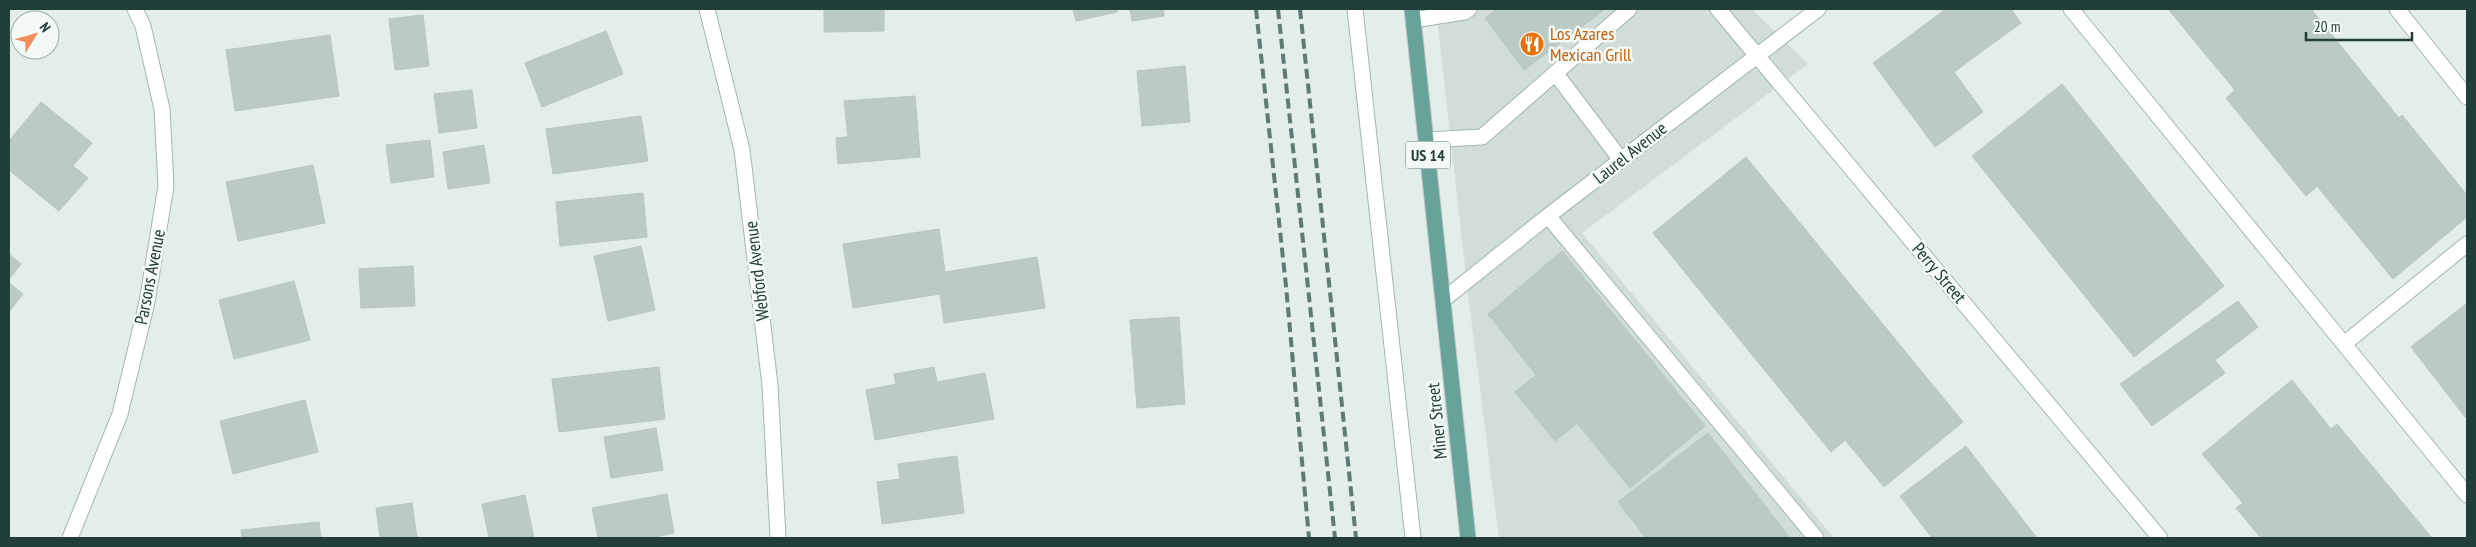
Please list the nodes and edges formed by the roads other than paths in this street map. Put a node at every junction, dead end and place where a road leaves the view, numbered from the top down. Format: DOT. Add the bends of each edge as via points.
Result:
graph roads {
  1 [pos="135,9"];
  2 [pos="708,9"];
  3 [pos="1355,9"];
  4 [pos="1469,9"];
  5 [pos="1629,9"];
  6 [pos="1718,9"];
  7 [pos="1818,9"];
  8 [pos="2071,9"];
  9 [pos="2397,9"];
  10 [pos="1413,14"];
  11 [pos="1757,54"];
  12 [pos="1556,74"];
  13 [pos="2467,97"];
  14 [pos="1426,140"];
  15 [pos="1621,160"];
  16 [pos="1548,216"];
  17 [pos="2467,244"];
  18 [pos="1443,300"];
  19 [pos="2344,344"];
  20 [pos="2467,495"];
  21 [pos="70,538"];
  22 [pos="778,538"];
  23 [pos="1413,538"];
  24 [pos="1468,538"];
  25 [pos="1816,538"];
  26 [pos="2160,538"];
  1 -- 21 [label="street, Parsons Avenue" via="143,26 162,108 166,186 147,302 120,414"];
  2 -- 22 [label="street, Webford Avenue" via="742,150 770,385"];
  3 -- 23 [label="street"];
  4 -- 10 [label="street" via="1464,12"];
  5 -- 12 [label="street"];
  6 -- 11 [label="street, Perry Street"];
  7 -- 11 [label="street, Laurel Avenue"];
  8 -- 19 [label="street"];
  9 -- 13 [label="street"];
  10 -- 14 [label="main road, US 14"];
  11 -- 15 [label="street, Laurel Avenue"];
  11 -- 26 [label="street, Perry Street"];
  12 -- 14 [label="street" via="1482,137"];
  12 -- 15 [label="street"];
  14 -- 18 [label="main road, US 14"];
  15 -- 16 [label="street, Laurel Avenue"];
  16 -- 18 [label="street, Laurel Avenue"];
  16 -- 25 [label="street"];
  17 -- 19 [label="street"];
  18 -- 24 [label="main road, Miner Street / US 14"];
  19 -- 20 [label="street"];
}
